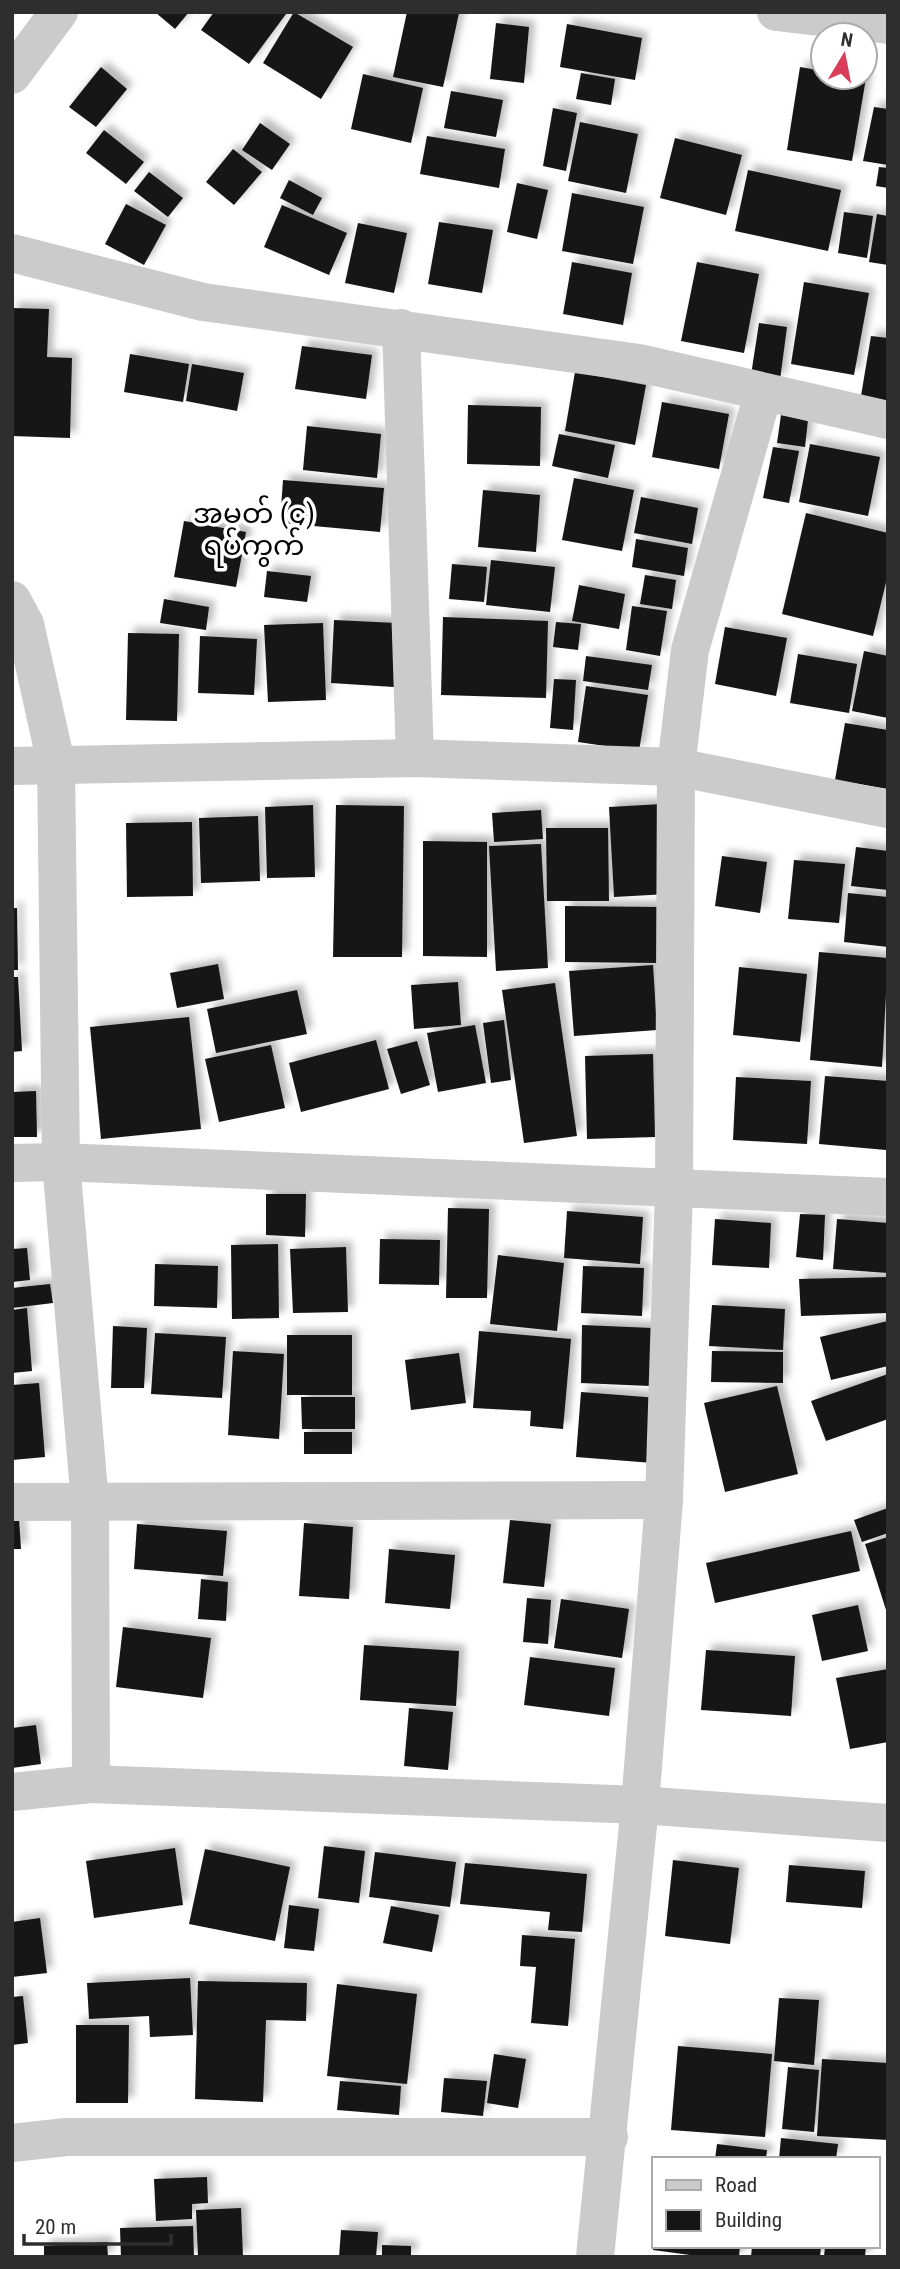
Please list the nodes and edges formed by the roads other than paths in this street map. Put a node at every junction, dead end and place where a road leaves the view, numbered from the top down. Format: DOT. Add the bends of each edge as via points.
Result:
graph roads {
  1 [pos="59,12"];
  2 [pos="776,12"];
  3 [pos="888,25"];
  4 [pos="12,75"];
  5 [pos="12,253"];
  6 [pos="401,328"];
  7 [pos="763,394"];
  8 [pos="888,421"];
  9 [pos="12,600"];
  10 [pos="415,758"];
  11 [pos="56,763"];
  12 [pos="12,766"];
  13 [pos="676,767"];
  14 [pos="888,809"];
  15 [pos="61,1162"];
  16 [pos="12,1163"];
  17 [pos="674,1190"];
  18 [pos="888,1197"];
  19 [pos="664,1500"];
  20 [pos="12,1502"];
  21 [pos="90,1503"];
  22 [pos="91,1784"];
  23 [pos="12,1792"];
  24 [pos="640,1805"];
  25 [pos="888,1823"];
  26 [pos="609,2137"];
  27 [pos="12,2143"];
  28 [pos="595,2257"];
  1 -- 4 [label="street"];
  2 -- 3 [label="street"];
  5 -- 6 [label="street" via="203,302"];
  6 -- 7 [label="street" via="639,363"];
  6 -- 10 [label="street"];
  7 -- 8 [label="street"];
  7 -- 13 [label="street" via="690,650"];
  9 -- 11 [label="street" via="24,624"];
  10 -- 11 [label="street"];
  10 -- 13 [label="street"];
  11 -- 12 [label="street"];
  11 -- 15 [label="street"];
  13 -- 14 [label="street"];
  13 -- 17 [label="street"];
  15 -- 16 [label="street"];
  15 -- 17 [label="street"];
  15 -- 21 [label="street"];
  17 -- 18 [label="street"];
  17 -- 19 [label="street"];
  19 -- 21 [label="street"];
  19 -- 24 [label="street"];
  20 -- 21 [label="street"];
  21 -- 22 [label="street"];
  22 -- 23 [label="street"];
  22 -- 24 [label="street"];
  24 -- 25 [label="street"];
  24 -- 26 [label="street"];
  26 -- 27 [label="street" via="66,2137"];
  26 -- 28 [label="street"];
}
